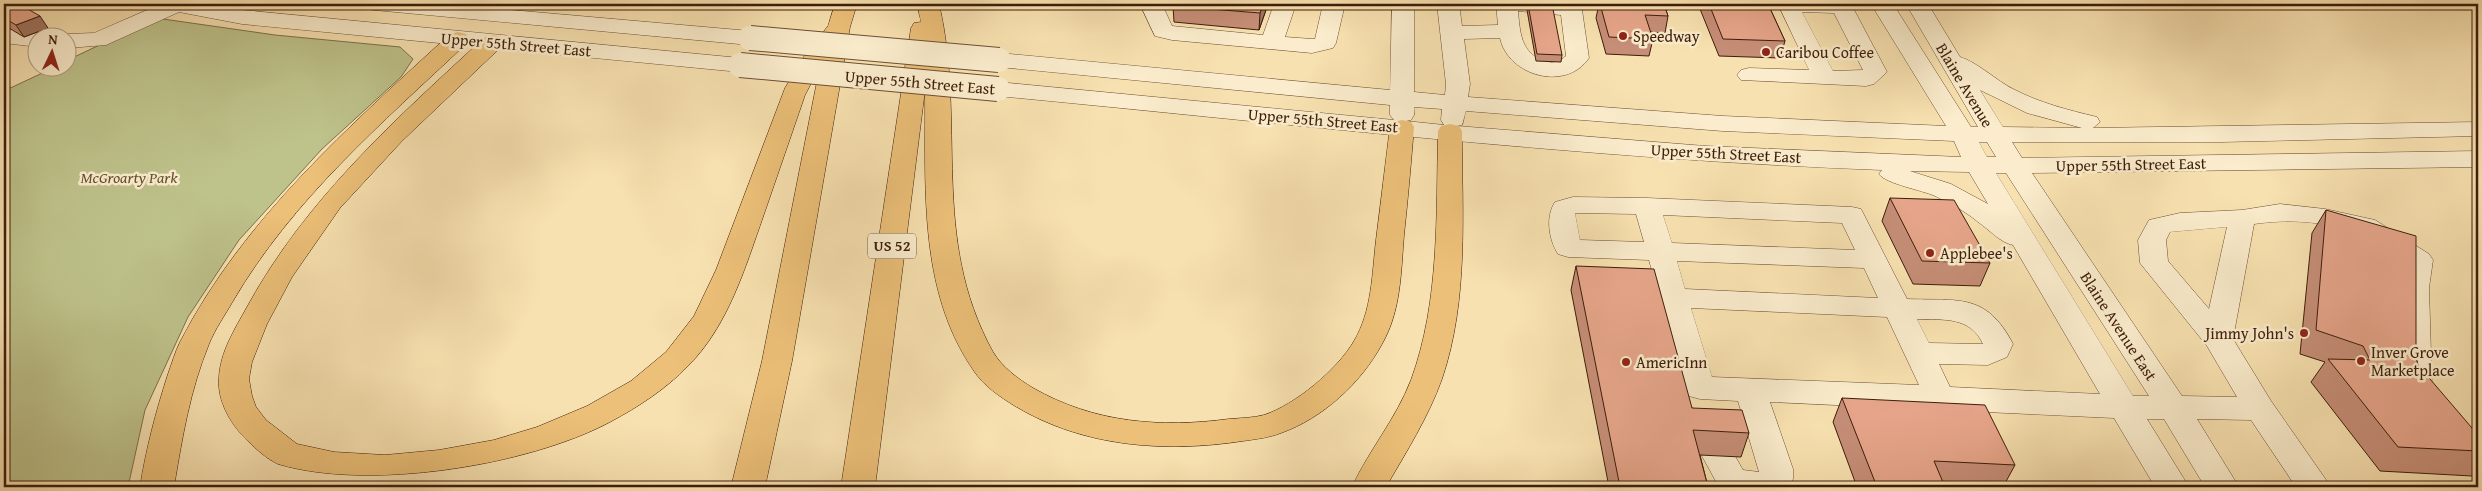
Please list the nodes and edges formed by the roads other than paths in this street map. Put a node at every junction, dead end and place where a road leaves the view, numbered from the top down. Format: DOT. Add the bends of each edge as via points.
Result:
graph roads {
  1 [pos="175,4"];
  2 [pos="374,4"];
  3 [pos="926,4"];
  4 [pos="1151,4"];
  5 [pos="1285,4"];
  6 [pos="1334,4"];
  7 [pos="1403,4"];
  8 [pos="1448,4"];
  9 [pos="1507,4"];
  10 [pos="1882,4"];
  11 [pos="1917,4"];
  12 [pos="1841,5"];
  13 [pos="491,9"];
  14 [pos="529,11"];
  15 [pos="842,16"];
  16 [pos="1510,31"];
  17 [pos="1452,33"];
  18 [pos="4,34"];
  19 [pos="458,39"];
  20 [pos="28,40"];
  21 [pos="78,41"];
  22 [pos="493,42"];
  23 [pos="1272,42"];
  24 [pos="1947,54"];
  25 [pos="1749,75"];
  26 [pos="1825,78"];
  27 [pos="1402,98"];
  28 [pos="1456,102"];
  29 [pos="1402,127"];
  30 [pos="2478,129"];
  31 [pos="1450,131"];
  32 [pos="1963,134"];
  33 [pos="1995,134"];
  34 [pos="2192,135"];
  35 [pos="1766,156"];
  36 [pos="2478,159"];
  37 [pos="1978,164"];
  38 [pos="2014,166"];
  39 [pos="1647,206"];
  40 [pos="1697,208"];
  41 [pos="2242,218"];
  42 [pos="1660,252"];
  43 [pos="1711,254"];
  44 [pos="2033,256"];
  45 [pos="1874,260"];
  46 [pos="1673,298"];
  47 [pos="1897,308"];
  48 [pos="2218,339"];
  49 [pos="1919,353"];
  50 [pos="1750,390"];
  51 [pos="1940,397"];
  52 [pos="2124,408"];
  53 [pos="2173,408"];
  54 [pos="2260,408"];
  55 [pos="2435,412"];
  56 [pos="1718,456"];
  57 [pos="157,487"];
  58 [pos="748,487"];
  59 [pos="858,487"];
  60 [pos="1369,487"];
  61 [pos="2172,487"];
  62 [pos="2222,487"];
  63 [pos="2322,487"];
  1 -- 19 [label="street, Upper 55th Street East" via="251,18"];
  1 -- 21 [label="street" via="98,40"];
  2 -- 13 [label="street, Upper 55th Street East"];
  3 -- 29 [label="highway" via="936,52 937,194 948,277 961,321 981,360 1003,383 1039,407 1084,425 1170,436 1269,425 1313,401 1346,375 1368,344 1382,311"];
  3 -- 59 [label="highway, US 52"];
  4 -- 23 [label="street" via="1163,31"];
  5 -- 23 [label="street"];
  6 -- 23 [label="street" via="1325,43 1312,46"];
  7 -- 27 [label="street"];
  8 -- 17 [label="street"];
  9 -- 16 [label="street"];
  9 -- 16 [label="street" via="1568,9 1578,58 1565,68 1550,69 1530,63 1517,54"];
  10 -- 32 [label="street, Blaine Avenue"];
  11 -- 24 [label="street, Blaine Avenue"];
  12 -- 26 [label="street" via="1875,72 1866,79"];
  12 -- 26 [label="street" via="1788,6"];
  13 -- 14 [label="street, Upper 55th Street East"];
  13 -- 19 [label="street"];
  14 -- 22 [label="street"];
  14 -- 27 [label="street, Upper 55th Street East, bridge" via="750,38"];
  15 -- 22 [label="highway" via="801,76 719,299 698,334 677,359 643,389 552,438 498,457 443,468 377,473 330,468 288,454 254,430 241,409 233,382 240,350 261,306 310,229 342,190 379,150"];
  15 -- 58 [label="highway" via="777,361"];
  16 -- 17 [label="street"];
  17 -- 28 [label="street" via="1458,84"];
  18 -- 20 [label="street" via="13,39"];
  19 -- 22 [label="street, Upper 55th Street East"];
  19 -- 57 [label="highway" via="334,156 267,230 235,274 194,343 171,412"];
  22 -- 29 [label="street, Upper 55th Street East, bridge"];
  24 -- 33 [label="street, Blaine Avenue"];
  24 -- 34 [label="street" via="2006,97 2053,116"];
  25 -- 26 [label="street"];
  27 -- 28 [label="street, Upper 55th Street East"];
  27 -- 29 [label="street"];
  28 -- 31 [label="street"];
  28 -- 32 [label="street, Upper 55th Street East" via="1679,120"];
  29 -- 31 [label="street, Upper 55th Street East"];
  30 -- 34 [label="street, Upper 55th Street East"];
  31 -- 35 [label="street, Upper 55th Street East" via="1674,152"];
  31 -- 60 [label="highway" via="1446,301 1438,339 1426,380 1406,425"];
  32 -- 33 [label="street, Upper 55th Street East"];
  32 -- 37 [label="street, Blaine Avenue"];
  33 -- 34 [label="street, Upper 55th Street East"];
  33 -- 38 [label="street, Blaine Avenue"];
  35 -- 37 [label="street, Upper 55th Street East"];
  35 -- 44 [label="street" via="1893,174 1936,186 1995,219"];
  36 -- 38 [label="street, Upper 55th Street East"];
  37 -- 38 [label="street, Upper 55th Street East"];
  37 -- 44 [label="street"];
  38 -- 53 [label="street, Blaine Avenue East"];
  39 -- 40 [label="street"];
  39 -- 42 [label="street"];
  39 -- 42 [label="street" via="1573,205 1564,208 1561,216 1568,248"];
  40 -- 43 [label="street"];
  40 -- 45 [label="street" via="1852,215"];
  41 -- 48 [label="street"];
  41 -- 48 [label="street" via="2180,221 2159,226 2152,240 2154,263"];
  41 -- 55 [label="street" via="2280,212 2365,226 2419,260 2416,390"];
  42 -- 43 [label="street"];
  42 -- 46 [label="street"];
  43 -- 45 [label="street"];
  44 -- 52 [label="street"];
  45 -- 47 [label="street"];
  46 -- 47 [label="street"];
  46 -- 50 [label="street" via="1704,402"];
  47 -- 49 [label="street"];
  47 -- 49 [label="street" via="1963,311 1987,323 1998,344 1996,350 1988,355"];
  48 -- 54 [label="street"];
  49 -- 51 [label="street"];
  50 -- 51 [label="street"];
  50 -- 56 [label="street" via="1776,469 1776,479 1769,485 1732,480 1724,473"];
  51 -- 52 [label="street"];
  52 -- 53 [label="street"];
  52 -- 61 [label="street"];
  53 -- 54 [label="street"];
  53 -- 62 [label="street, Blaine Avenue East"];
  54 -- 63 [label="street"];
}
